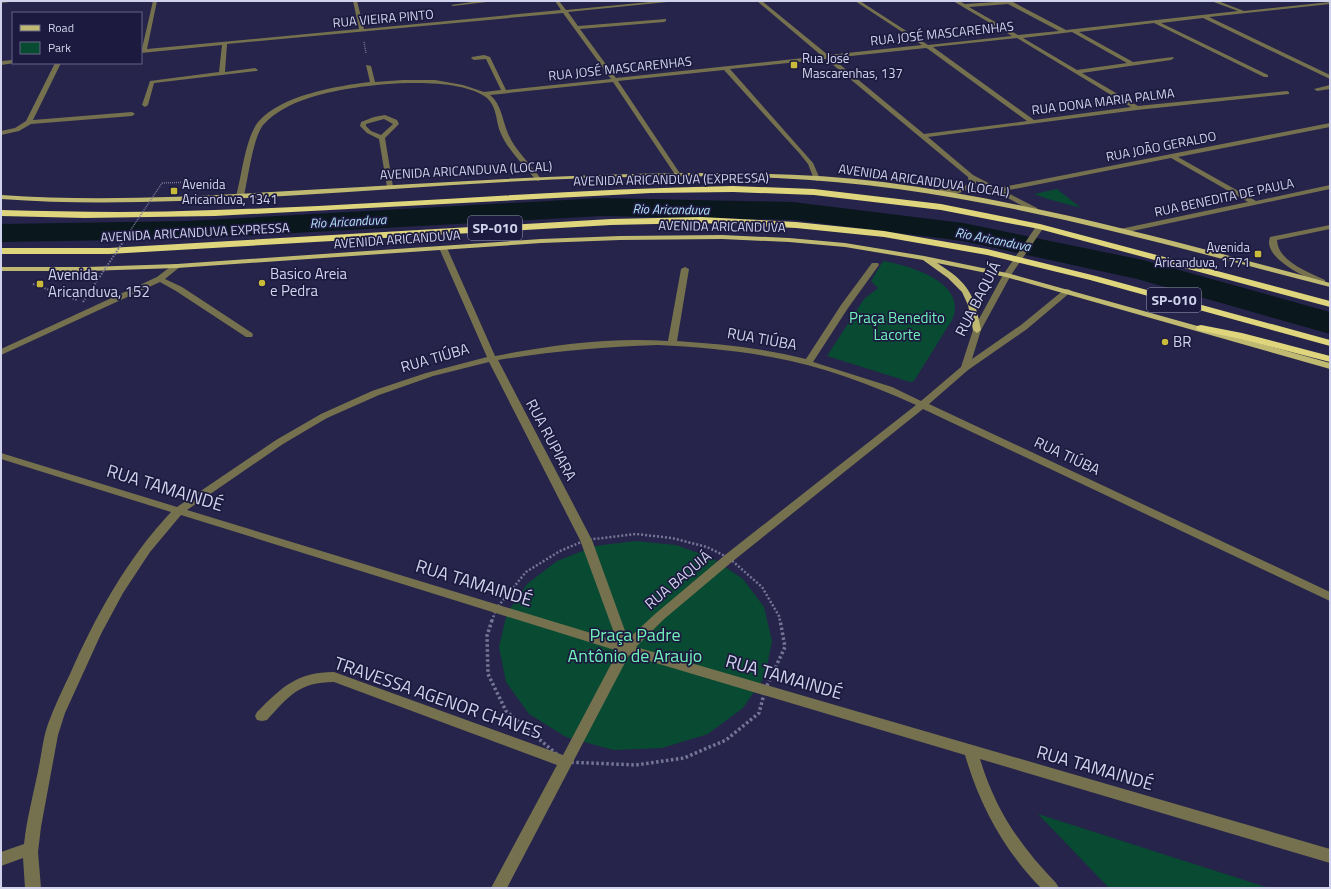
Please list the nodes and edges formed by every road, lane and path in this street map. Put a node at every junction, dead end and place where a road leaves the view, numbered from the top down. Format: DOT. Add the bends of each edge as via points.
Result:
graph roads {
  1 [pos="16,1"];
  2 [pos="155,1"];
  3 [pos="355,1"];
  4 [pos="493,1"];
  5 [pos="557,1"];
  6 [pos="675,1"];
  7 [pos="759,1"];
  8 [pos="857,1"];
  9 [pos="954,1"];
  10 [pos="1213,1"];
  11 [pos="1,2"];
  12 [pos="481,2"];
  13 [pos="1330,3"];
  14 [pos="1319,4"];
  15 [pos="453,5"];
  16 [pos="963,6"];
  17 [pos="484,8"];
  18 [pos="1330,8"];
  19 [pos="564,11"];
  20 [pos="1246,12"];
  21 [pos="487,13"];
  22 [pos="1203,17"];
  23 [pos="490,18"];
  24 [pos="664,20"];
  25 [pos="1155,22"];
  26 [pos="577,28"];
  27 [pos="1072,30"];
  28 [pos="362,31"];
  29 [pos="1064,31"];
  30 [pos="1017,36"];
  31 [pos="225,43"];
  32 [pos="926,45"];
  33 [pos="143,50"];
  34 [pos="826,56"];
  35 [pos="474,58"];
  36 [pos="1171,58"];
  37 [pos="12,62"];
  38 [pos="1,63"];
  39 [pos="58,64"];
  40 [pos="1133,64"];
  41 [pos="368,66"];
  42 [pos="724,67"];
  43 [pos="255,70"];
  44 [pos="1076,72"];
  45 [pos="222,73"];
  46 [pos="1266,76"];
  47 [pos="1330,77"];
  48 [pos="614,79"];
  49 [pos="373,83"];
  50 [pos="1330,86"];
  51 [pos="1317,89"];
  52 [pos="504,91"];
  53 [pos="484,94"];
  54 [pos="1287,94"];
  55 [pos="145,105"];
  56 [pos="1137,108"];
  57 [pos="132,114"];
  58 [pos="29,122"];
  59 [pos="1033,122"];
  60 [pos="1330,125"];
  61 [pos="1,133"];
  62 [pos="923,136"];
  63 [pos="382,138"];
  64 [pos="1172,156"];
  65 [pos="678,175"];
  66 [pos="971,176"];
  67 [pos="817,178"];
  68 [pos="538,179"];
  69 [pos="162,183"];
  70 [pos="390,187"];
  71 [pos="1330,187"];
  72 [pos="997,190"];
  73 [pos="938,192"];
  74 [pos="240,196"];
  75 [pos="1,197"];
  76 [pos="1255,203"];
  77 [pos="1034,210"];
  78 [pos="1,213"];
  79 [pos="1330,227"];
  80 [pos="1039,229"];
  81 [pos="1124,231"];
  82 [pos="443,248"];
  83 [pos="1,251"];
  84 [pos="1020,257"];
  85 [pos="924,258"];
  86 [pos="875,265"];
  87 [pos="177,266"];
  88 [pos="685,269"];
  89 [pos="1,270"];
  90 [pos="1007,275"];
  91 [pos="160,278"];
  92 [pos="30,283"];
  93 [pos="1326,284"];
  94 [pos="1068,291"];
  95 [pos="1330,304"];
  96 [pos="1201,328"];
  97 [pos="977,330"];
  98 [pos="249,335"];
  99 [pos="672,343"];
  100 [pos="1330,343"];
  101 [pos="1,352"];
  102 [pos="493,358"];
  103 [pos="1330,359"];
  104 [pos="808,363"];
  105 [pos="1330,366"];
  106 [pos="965,368"];
  107 [pos="922,405"];
  108 [pos="1,456"];
  109 [pos="178,512"];
  110 [pos="1330,597"];
  111 [pos="626,649"];
  112 [pos="765,690"];
  113 [pos="262,716"];
  114 [pos="971,750"];
  115 [pos="566,762"];
  116 [pos="31,848"];
  117 [pos="1330,856"];
  118 [pos="1,859"];
  119 [pos="32,888"];
  120 [pos="499,888"];
  121 [pos="1051,888"];
  1 -- 11 [label="street"];
  2 -- 33 [label="street"];
  3 -- 28 [label="street"];
  4 -- 12 [label="street"];
  5 -- 19 [label="street"];
  6 -- 19 [label="street, RUA VIEIRA PINTO"];
  7 -- 34 [label="street"];
  8 -- 32 [label="street"];
  9 -- 16 [label="street"];
  10 -- 20 [label="street"];
  12 -- 15 [label="street"];
  12 -- 17 [label="street"];
  13 -- 14 [label="street, RUA JOSÉ MASCARENHAS"];
  14 -- 18 [label="street"];
  14 -- 20 [label="street, RUA JOSÉ MASCARENHAS"];
  16 -- 29 [label="street" via="1010,2"];
  16 -- 30 [label="street"];
  19 -- 23 [label="street, RUA VIEIRA PINTO"];
  19 -- 26 [label="street"];
  20 -- 22 [label="street, RUA JOSÉ MASCARENHAS"];
  21 -- 23 [label="street"];
  22 -- 25 [label="street, RUA JOSÉ MASCARENHAS"];
  22 -- 47 [label="street"];
  23 -- 28 [label="street, RUA VIEIRA PINTO"];
  24 -- 26 [label="street"];
  25 -- 27 [label="street, RUA JOSÉ MASCARENHAS"];
  25 -- 46 [label="street"];
  26 -- 48 [label="street"];
  27 -- 29 [label="street, RUA JOSÉ MASCARENHAS"];
  27 -- 40 [label="street"];
  28 -- 31 [label="street, RUA VIEIRA PINTO"];
  28 -- 41 [label="path"];
  29 -- 30 [label="street, RUA JOSÉ MASCARENHAS"];
  30 -- 32 [label="street, RUA JOSÉ MASCARENHAS"];
  30 -- 44 [label="street"];
  31 -- 33 [label="street, RUA VIEIRA PINTO"];
  31 -- 45 [label="street"];
  32 -- 34 [label="street, RUA JOSÉ MASCARENHAS"];
  32 -- 59 [label="street"];
  34 -- 42 [label="street, RUA JOSÉ MASCARENHAS"];
  34 -- 62 [label="street"];
  35 -- 52 [label="street" via="488,58"];
  36 -- 40 [label="street"];
  37 -- 38 [label="street"];
  39 -- 58 [label="street"];
  40 -- 44 [label="street"];
  41 -- 49 [label="street"];
  42 -- 48 [label="street, RUA JOSÉ MASCARENHAS"];
  42 -- 67 [label="street" via="802,153 811,164"];
  43 -- 45 [label="street"];
  44 -- 56 [label="street"];
  45 -- 55 [label="street" via="152,82"];
  48 -- 52 [label="street, RUA JOSÉ MASCARENHAS"];
  48 -- 65 [label="street"];
  49 -- 53 [label="street" via="440,82"];
  49 -- 74 [label="street" via="317,93 268,116 256,131"];
  50 -- 51 [label="street"];
  52 -- 53 [label="street, RUA JOSÉ MASCARENHAS"];
  53 -- 68 [label="street" via="495,102 509,142"];
  54 -- 56 [label="street, RUA DONA MARIA PALMA"];
  56 -- 59 [label="street, RUA DONA MARIA PALMA"];
  57 -- 58 [label="street"];
  58 -- 61 [label="street" via="17,130"];
  59 -- 62 [label="street, RUA DONA MARIA PALMA"];
  60 -- 64 [label="street, RUA JOÃO GERALDO"];
  62 -- 66 [label="street"];
  63 -- 63 [label="street" via="364,129 363,124 367,120 385,117 395,121 396,124"];
  63 -- 70 [label="street"];
  64 -- 72 [label="street, RUA JOÃO GERALDO"];
  64 -- 76 [label="street"];
  65 -- 67 [label="main road, AVENIDA ARICANDUVA (LOCAL)"];
  65 -- 68 [label="main road, AVENIDA ARICANDUVA (LOCAL)"];
  66 -- 72 [label="street"];
  66 -- 73 [label="street" via="973,183 965,189"];
  67 -- 73 [label="main road, AVENIDA ARICANDUVA (LOCAL)"];
  68 -- 70 [label="main road, AVENIDA ARICANDUVA (LOCAL)"];
  69 -- 92 [label="path, bridge" via="83,302"];
  70 -- 74 [label="main road, AVENIDA ARICANDUVA (LOCAL)"];
  71 -- 76 [label="street, RUA BENEDITA DE PAULA"];
  72 -- 77 [label="street"];
  73 -- 77 [label="main road, AVENIDA ARICANDUVA (LOCAL)"];
  74 -- 75 [label="main road, AVENIDA ARICANDUVA (LOCAL)" via="111,201"];
  76 -- 81 [label="street, RUA BENEDITA DE PAULA"];
  77 -- 81 [label="main road, AVENIDA ARICANDUVA (LOCAL)"];
  78 -- 80 [label="highway, AVENIDA ARICANDUVA (EXPRESSA) / SP-010" via="215,213 651,190 733,189 814,192 888,200 941,208"];
  79 -- 93 [label="street" via="1281,236 1273,240 1272,245 1280,257"];
  80 -- 84 [label="street, RUA BAQUIÁ"];
  80 -- 95 [label="highway, AVENIDA ARICANDUVA (EXPRESSA) / SP-010"];
  81 -- 93 [label="main road, AVENIDA ARICANDUVA (LOCAL)"];
  82 -- 85 [label="main road, AVENIDA ARICANDUVA" via="589,239 722,237 845,245"];
  82 -- 87 [label="main road, AVENIDA ARICANDUVA"];
  82 -- 102 [label="street, RUA RUPIARA"];
  83 -- 84 [label="highway, AVENIDA ARICANDUVA EXPRESSA / SP-010" via="109,251 502,227 701,220 796,225 884,234"];
  84 -- 90 [label="street, RUA BAQUIÁ"];
  84 -- 100 [label="highway, SP-010"];
  85 -- 90 [label="main road, AVENIDA ARICANDUVA"];
  85 -- 97 [label="main road" via="964,289 970,298"];
  86 -- 104 [label="street"];
  87 -- 89 [label="main road, AVENIDA ARICANDUVA"];
  87 -- 91 [label="street"];
  88 -- 99 [label="street"];
  90 -- 94 [label="main road"];
  90 -- 97 [label="street, RUA BAQUIÁ"];
  91 -- 98 [label="street"];
  91 -- 101 [label="street"];
  94 -- 96 [label="main road"];
  94 -- 106 [label="street, RUA BAQUIÁ" via="1024,327"];
  96 -- 103 [label="highway"];
  96 -- 105 [label="main road"];
  97 -- 106 [label="street, RUA BAQUIÁ"];
  99 -- 102 [label="street, RUA TIÚBA" via="588,345"];
  99 -- 104 [label="street, RUA TIÚBA" via="727,347"];
  102 -- 109 [label="street, RUA TIÚBA" via="400,384 321,417 274,445"];
  102 -- 111 [label="street, RUA RUPIARA" via="586,540"];
  104 -- 107 [label="street, RUA TIÚBA" via="854,376"];
  106 -- 107 [label="street, RUA BAQUIÁ"];
  107 -- 110 [label="street, RUA TIÚBA"];
  107 -- 111 [label="street, RUA BAQUIÁ" via="729,558 659,617"];
  108 -- 109 [label="street, RUA TAMAINDÉ"];
  109 -- 111 [label="street, RUA TAMAINDÉ"];
  109 -- 116 [label="street, RUA TIÚBA" via="139,558 116,594 87,649 54,726"];
  111 -- 112 [label="street, RUA TAMAINDÉ"];
  111 -- 115 [label="street, RUA BAQUIÁ"];
  112 -- 114 [label="street, RUA TAMAINDÉ"];
  112 -- 115 [label="path" via="758,713 748,722 726,740 684,758 636,765"];
  113 -- 115 [label="street, TRAVESSA AGENOR CHAVES" via="282,695 302,681 317,677 334,677"];
  114 -- 117 [label="street, RUA TAMAINDÉ"];
  114 -- 121 [label="street" via="984,792 1003,828"];
  115 -- 120 [label="street, RUA BAQUIÁ"];
  116 -- 118 [label="street"];
  116 -- 119 [label="street, RUA TIÚBA"];
}
